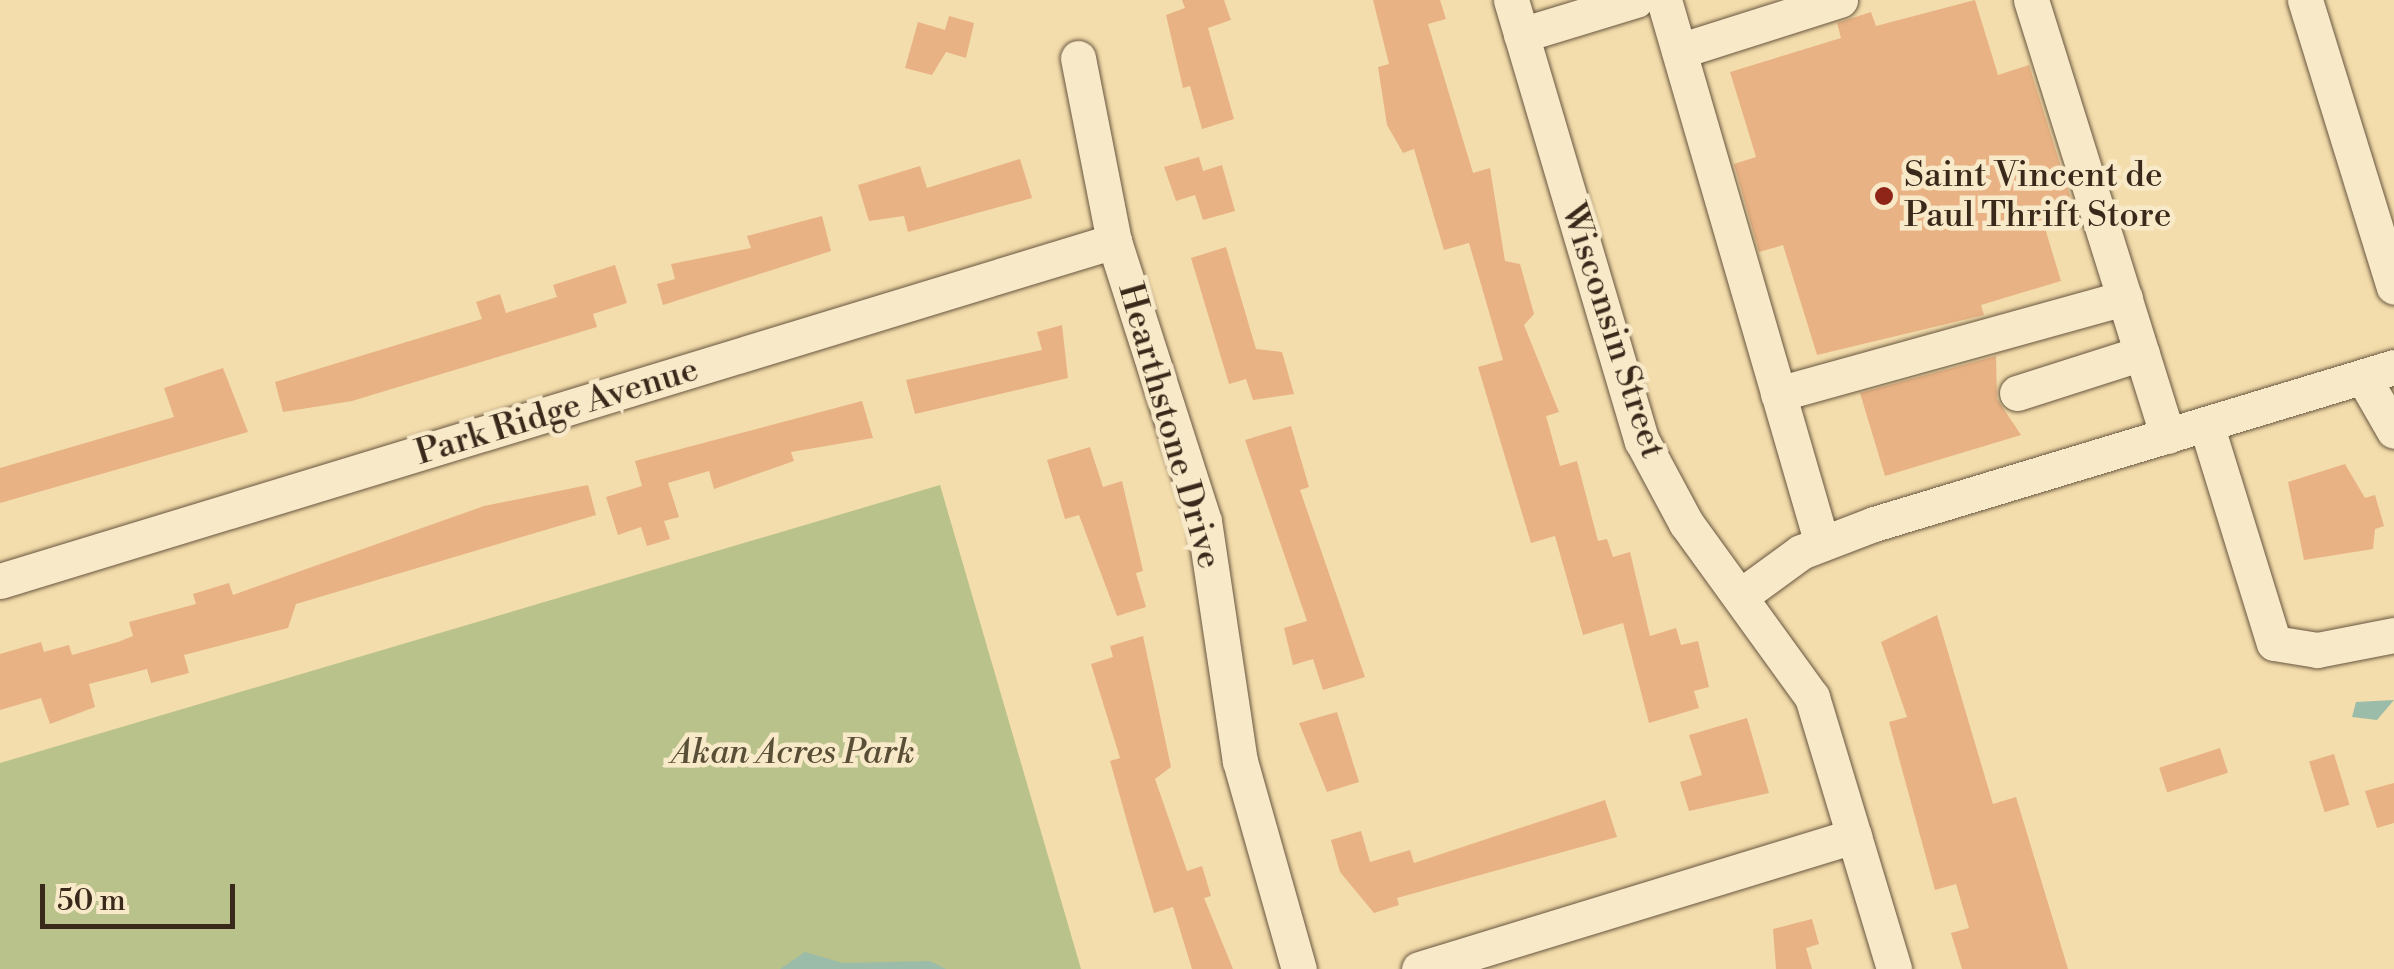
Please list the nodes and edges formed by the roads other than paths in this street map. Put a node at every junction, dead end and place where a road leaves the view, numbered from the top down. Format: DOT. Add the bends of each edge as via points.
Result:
graph roads {
  1 [pos="1511,0"];
  2 [pos="1636,0"];
  3 [pos="1664,0"];
  4 [pos="1840,0"];
  5 [pos="2031,0"];
  6 [pos="2305,0"];
  7 [pos="1521,35"];
  8 [pos="1679,51"];
  9 [pos="1078,58"];
  10 [pos="1114,241"];
  11 [pos="2394,287"];
  12 [pos="2124,298"];
  13 [pos="2142,353"];
  14 [pos="2379,372"];
  15 [pos="2017,392"];
  16 [pos="1778,394"];
  17 [pos="2206,424"];
  18 [pos="2394,431"];
  19 [pos="2168,436"];
  20 [pos="1822,544"];
  21 [pos="0,581"];
  22 [pos="1742,595"];
  23 [pos="2394,635"];
  24 [pos="1854,836"];
  25 [pos="1298,969"];
  26 [pos="1419,969"];
  27 [pos="1894,969"];
  1 -- 7 [label="street, Wisconsin Street"];
  2 -- 7 [label="street"];
  3 -- 8 [label="street"];
  4 -- 8 [label="street"];
  5 -- 12 [label="street"];
  6 -- 11 [label="street"];
  7 -- 22 [label="street, Wisconsin Street" via="1642,441 1686,523"];
  8 -- 16 [label="street"];
  9 -- 10 [label="street, Hearthstone Drive"];
  10 -- 21 [label="street, Park Ridge Avenue"];
  10 -- 25 [label="street, Hearthstone Drive" via="1204,521 1240,761"];
  12 -- 13 [label="street"];
  12 -- 16 [label="street"];
  13 -- 15 [label="street"];
  13 -- 19 [label="street"];
  14 -- 17 [label="street"];
  14 -- 18 [label="street"];
  16 -- 20 [label="street"];
  17 -- 19 [label="street"];
  17 -- 23 [label="street" via="2274,643 2336,648"];
  19 -- 20 [label="street"];
  20 -- 22 [label="street"];
  22 -- 24 [label="street, Wisconsin Street" via="1812,698"];
  24 -- 26 [label="street"];
  24 -- 27 [label="street, Wisconsin Street"];
}
